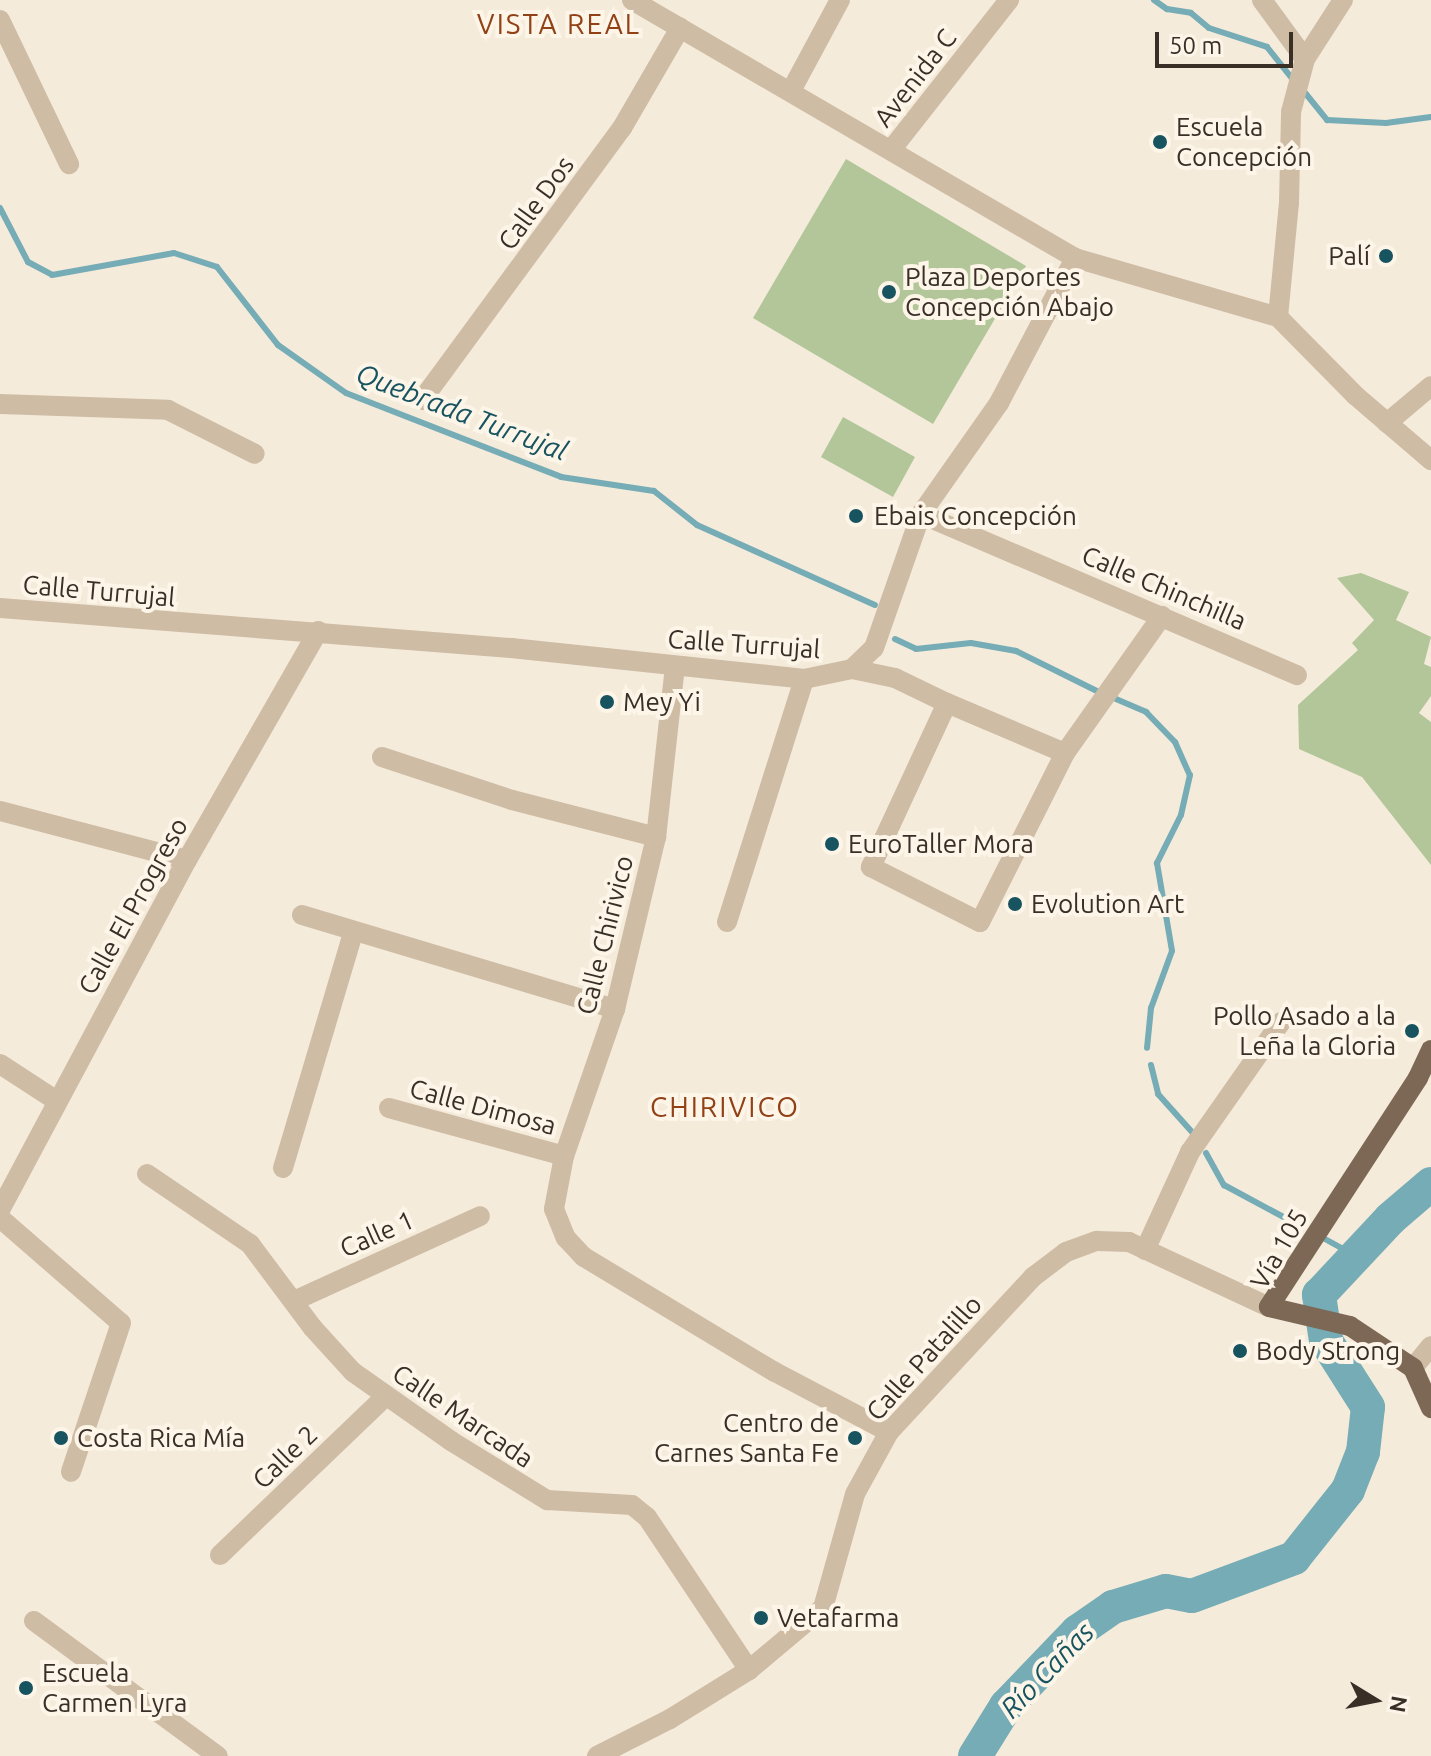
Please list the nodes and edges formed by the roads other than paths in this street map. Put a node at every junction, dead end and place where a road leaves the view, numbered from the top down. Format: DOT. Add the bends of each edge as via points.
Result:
graph roads {
  1 [pos="632,0"];
  2 [pos="840,0"];
  3 [pos="1009,0"];
  4 [pos="1262,0"];
  5 [pos="1343,0"];
  6 [pos="0,20"];
  7 [pos="680,28"];
  8 [pos="1305,59"];
  9 [pos="792,89"];
  10 [pos="891,150"];
  11 [pos="69,164"];
  12 [pos="1075,258"];
  13 [pos="1278,317"];
  14 [pos="1431,386"];
  15 [pos="422,400"];
  16 [pos="0,404"];
  17 [pos="1387,423"];
  18 [pos="255,454"];
  19 [pos="1431,460"];
  20 [pos="921,514"];
  21 [pos="0,608"];
  22 [pos="1162,616"];
  23 [pos="318,631"];
  24 [pos="675,666"];
  25 [pos="852,669"];
  26 [pos="1297,675"];
  27 [pos="804,679"];
  28 [pos="947,703"];
  29 [pos="1065,753"];
  30 [pos="382,757"];
  31 [pos="0,811"];
  32 [pos="656,837"];
  33 [pos="187,860"];
  34 [pos="302,915"];
  35 [pos="727,922"];
  36 [pos="353,933"];
  37 [pos="615,1009"];
  38 [pos="1281,1022"];
  39 [pos="1431,1050"];
  40 [pos="0,1064"];
  41 [pos="57,1101"];
  42 [pos="389,1108"];
  43 [pos="564,1156"];
  44 [pos="283,1168"];
  45 [pos="147,1174"];
  46 [pos="0,1210"];
  47 [pos="480,1216"];
  48 [pos="0,1218"];
  49 [pos="1145,1250"];
  50 [pos="296,1300"];
  51 [pos="1269,1307"];
  52 [pos="1431,1346"];
  53 [pos="1413,1368"];
  54 [pos="385,1397"];
  55 [pos="1431,1408"];
  56 [pos="889,1432"];
  57 [pos="71,1472"];
  58 [pos="220,1555"];
  59 [pos="34,1621"];
  60 [pos="749,1670"];
  61 [pos="218,1756"];
  62 [pos="597,1756"];
  1 -- 7 [label="street"];
  2 -- 9 [label="street"];
  3 -- 10 [label="street, Avenida C"];
  4 -- 8 [label="street"];
  5 -- 8 [label="street"];
  6 -- 11 [label="street"];
  7 -- 9 [label="street"];
  7 -- 15 [label="street, Calle Dos" via="622,128"];
  8 -- 13 [label="street" via="1291,112"];
  9 -- 10 [label="street"];
  10 -- 12 [label="street"];
  12 -- 13 [label="street"];
  12 -- 20 [label="street, Calle Turrujal" via="999,403"];
  13 -- 17 [label="street"];
  14 -- 17 [label="street"];
  16 -- 18 [label="street" via="168,410"];
  17 -- 19 [label="street"];
  20 -- 22 [label="street, Calle Chinchilla"];
  20 -- 25 [label="street, Calle Turrujal" via="874,648"];
  21 -- 23 [label="street, Calle Turrujal"];
  22 -- 26 [label="street, Calle Chinchilla"];
  22 -- 29 [label="street"];
  23 -- 24 [label="street, Calle Turrujal"];
  23 -- 33 [label="street, Calle El Progreso"];
  24 -- 27 [label="street, Calle Turrujal"];
  24 -- 32 [label="street, Calle Chirivico"];
  25 -- 27 [label="street, Calle Turrujal"];
  25 -- 28 [label="street" via="895,678"];
  27 -- 35 [label="street"];
  28 -- 29 [label="street"];
  28 -- 29 [label="street" via="871,867 980,922"];
  30 -- 32 [label="street" via="512,800"];
  31 -- 33 [label="street"];
  32 -- 37 [label="street, Calle Chirivico"];
  33 -- 41 [label="street, Calle El Progreso"];
  34 -- 36 [label="street"];
  36 -- 37 [label="street"];
  36 -- 44 [label="street"];
  37 -- 43 [label="street, Calle Chirivico"];
  38 -- 49 [label="street" via="1190,1152"];
  39 -- 51 [label="main road, Vía 105"];
  40 -- 41 [label="street"];
  41 -- 46 [label="street, Calle El Progreso"];
  42 -- 43 [label="street, Calle Dimosa"];
  43 -- 56 [label="street, Calle Chirivico" via="554,1209 566,1238 584,1257 775,1372"];
  45 -- 50 [label="street, Calle Marcada" via="250,1244"];
  47 -- 50 [label="street, Calle 1"];
  48 -- 57 [label="street" via="121,1323"];
  49 -- 51 [label="street, Calle Patalillo"];
  49 -- 56 [label="street, Calle Patalillo" via="1129,1242 1097,1241 1066,1252 1033,1277"];
  50 -- 54 [label="street, Calle Marcada" via="312,1327"];
  51 -- 53 [label="main road, Vía 105" via="1350,1326"];
  52 -- 53 [label="street"];
  53 -- 55 [label="main road"];
  54 -- 58 [label="street, Calle 2"];
  54 -- 60 [label="street, Calle Marcada" via="547,1500 632,1505 647,1517"];
  56 -- 60 [label="street, Calle Patalillo" via="855,1494 823,1608"];
  59 -- 61 [label="street"];
  60 -- 62 [label="street, Calle Patalillo"];
}
